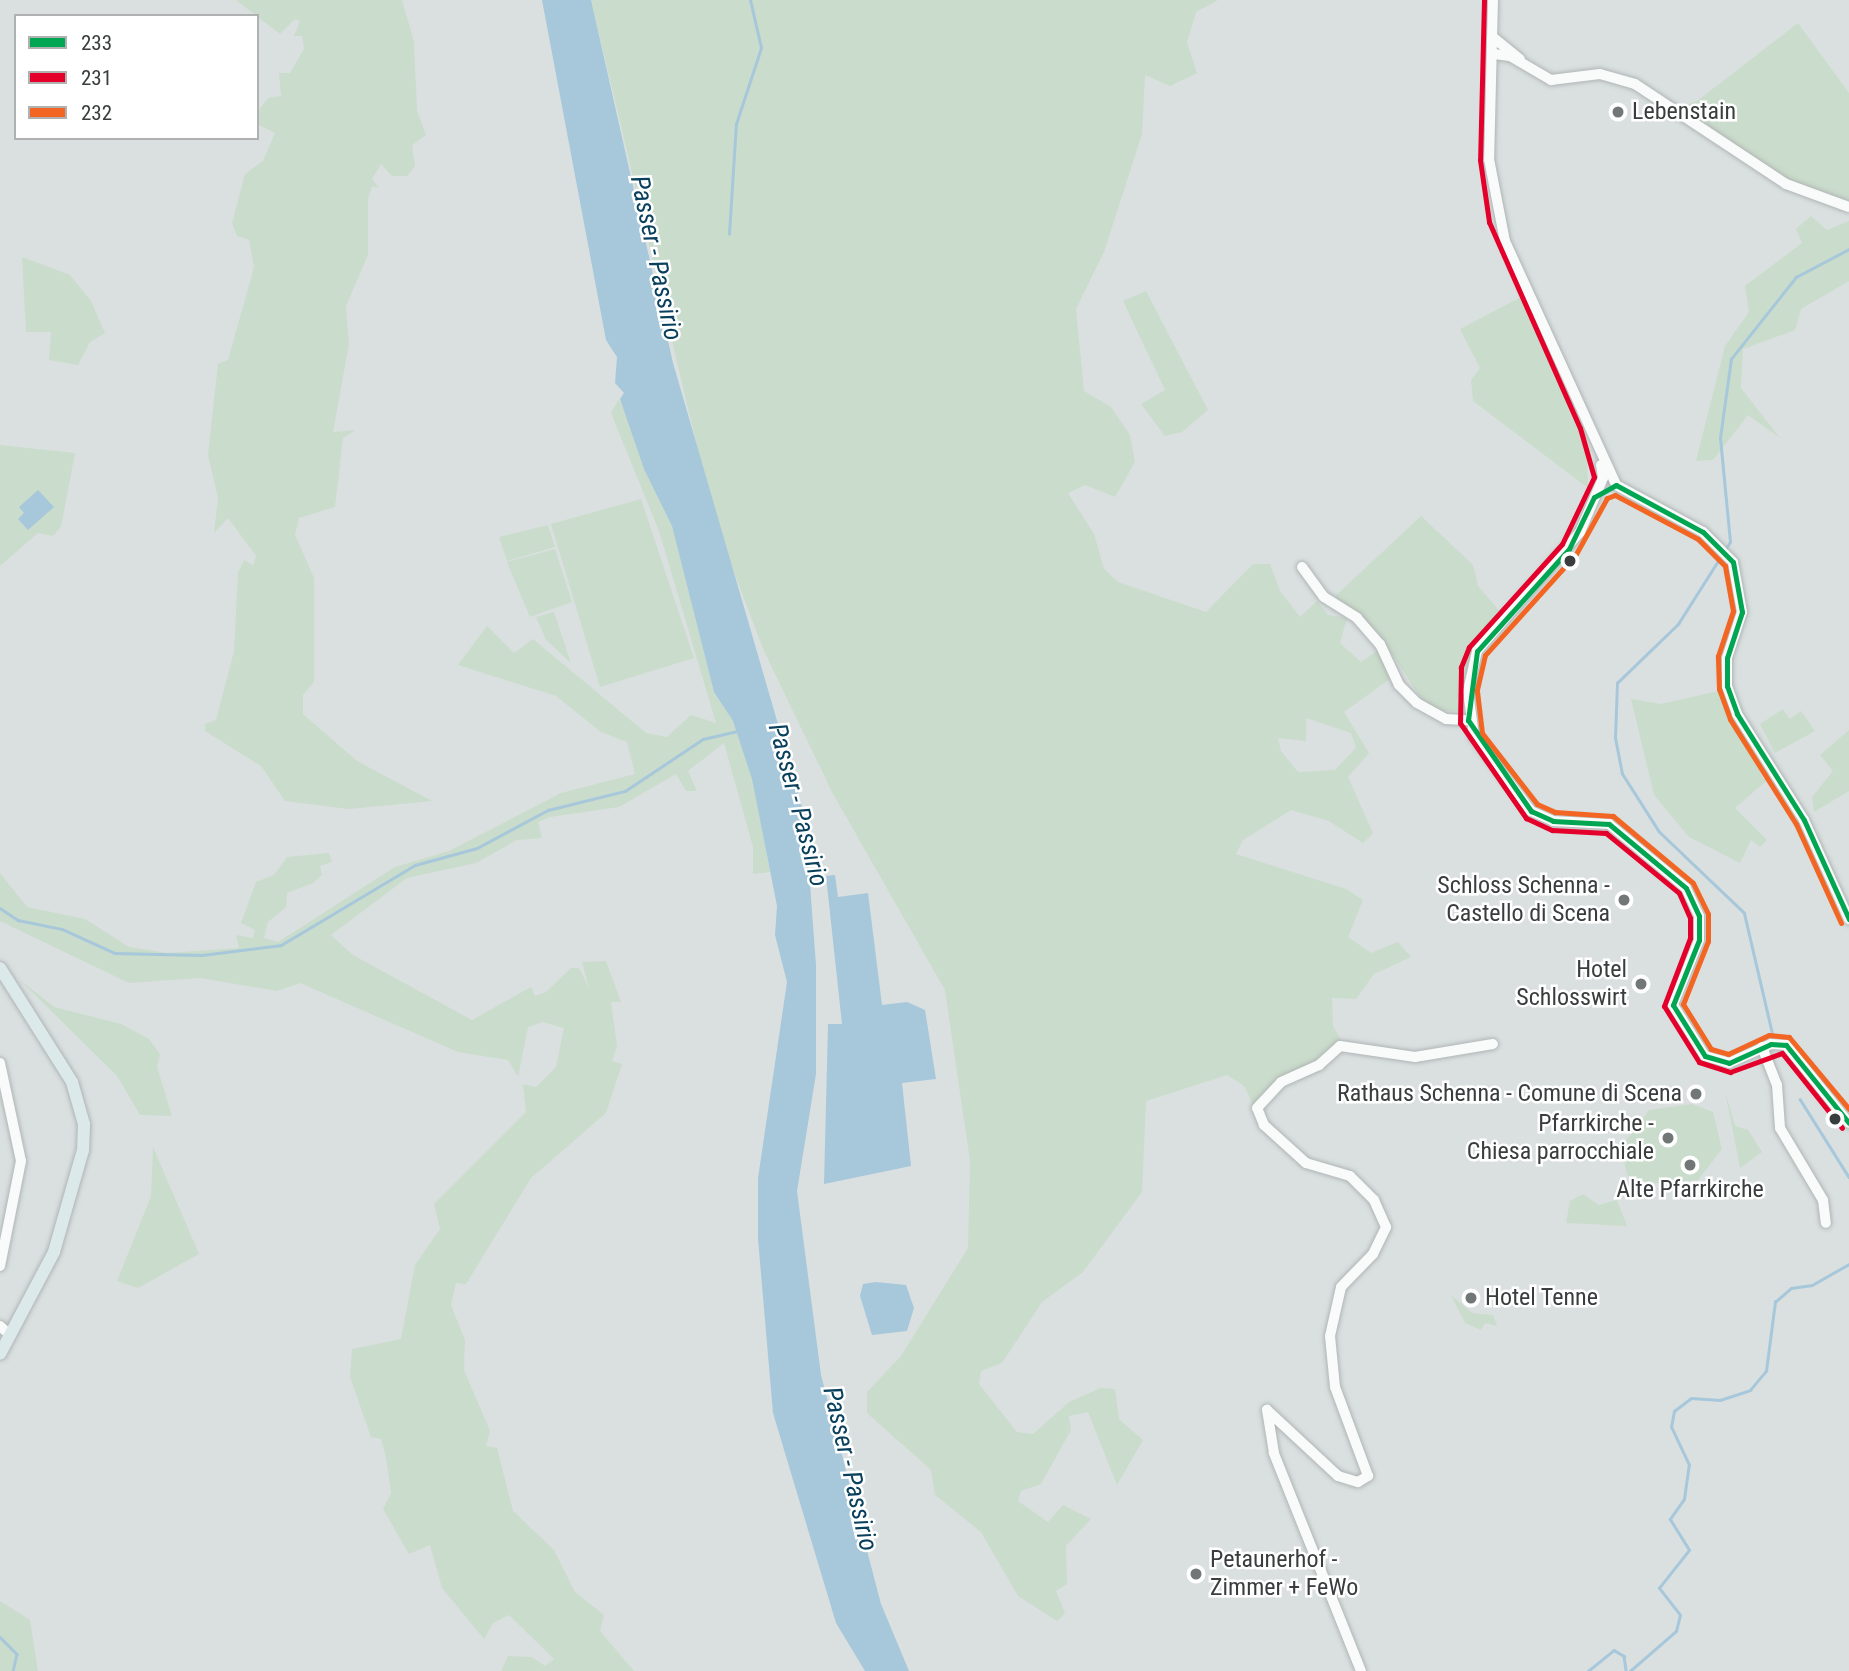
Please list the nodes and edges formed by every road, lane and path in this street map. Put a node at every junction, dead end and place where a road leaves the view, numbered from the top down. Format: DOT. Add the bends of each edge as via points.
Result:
graph roads {
  1 [pos="1493,0"];
  2 [pos="1495,39"];
  3 [pos="1494,54"];
  4 [pos="1524,66"];
  5 [pos="1849,207"];
  6 [pos="1595,445"];
  7 [pos="1616,485"];
  8 [pos="1594,497"];
  9 [pos="1301,567"];
  10 [pos="1468,720"];
  11 [pos="1849,919"];
  12 [pos="0,968"];
  13 [pos="1493,1044"];
  14 [pos="1766,1046"];
  15 [pos="0,1063"];
  16 [pos="4,1119"];
  17 [pos="1849,1123"];
  18 [pos="1826,1223"];
  19 [pos="0,1266"];
  20 [pos="5,1330"];
  21 [pos="0,1354"];
  22 [pos="1362,1671"];
  1 -- 2 [label="street"];
  2 -- 3 [label="street"];
  2 -- 4 [label="street" via="1510,45"];
  3 -- 4 [label="street"];
  3 -- 6 [label="street" via="1489,159 1498,220"];
  4 -- 5 [label="street" via="1550,80 1600,74 1635,84 1786,184"];
  6 -- 7 [label="street"];
  6 -- 8 [label="street" via="1603,478"];
  7 -- 8 [label="street"];
  7 -- 11 [label="street" via="1710,538 1728,556 1742,612 1727,657 1727,686 1737,714 1804,820"];
  8 -- 10 [label="street" via="1569,549 1477,652 1470,668"];
  9 -- 10 [label="street" via="1324,597 1357,618 1380,644 1399,685 1417,703 1446,719"];
  10 -- 14 [label="street" via="1531,811 1553,821 1609,824 1686,888 1699,916 1699,940 1673,1006 1705,1056 1729,1063"];
  12 -- 20 [label="main road" via="72,1082 84,1125 83,1150 54,1252"];
  13 -- 22 [label="street" via="1415,1058 1340,1046 1319,1065 1281,1082 1257,1108 1264,1125 1306,1163 1342,1171 1356,1181 1386,1227 1373,1254 1341,1287 1330,1336 1335,1387 1368,1476 1358,1482 1338,1476 1267,1410 1283,1478"];
  14 -- 17 [label="street" via="1794,1050"];
  14 -- 18 [label="street" via="1776,1082 1780,1128 1822,1200"];
  15 -- 16 [label="street"];
  16 -- 19 [label="street" via="21,1161"];
  20 -- 21 [label="main road"];
}
